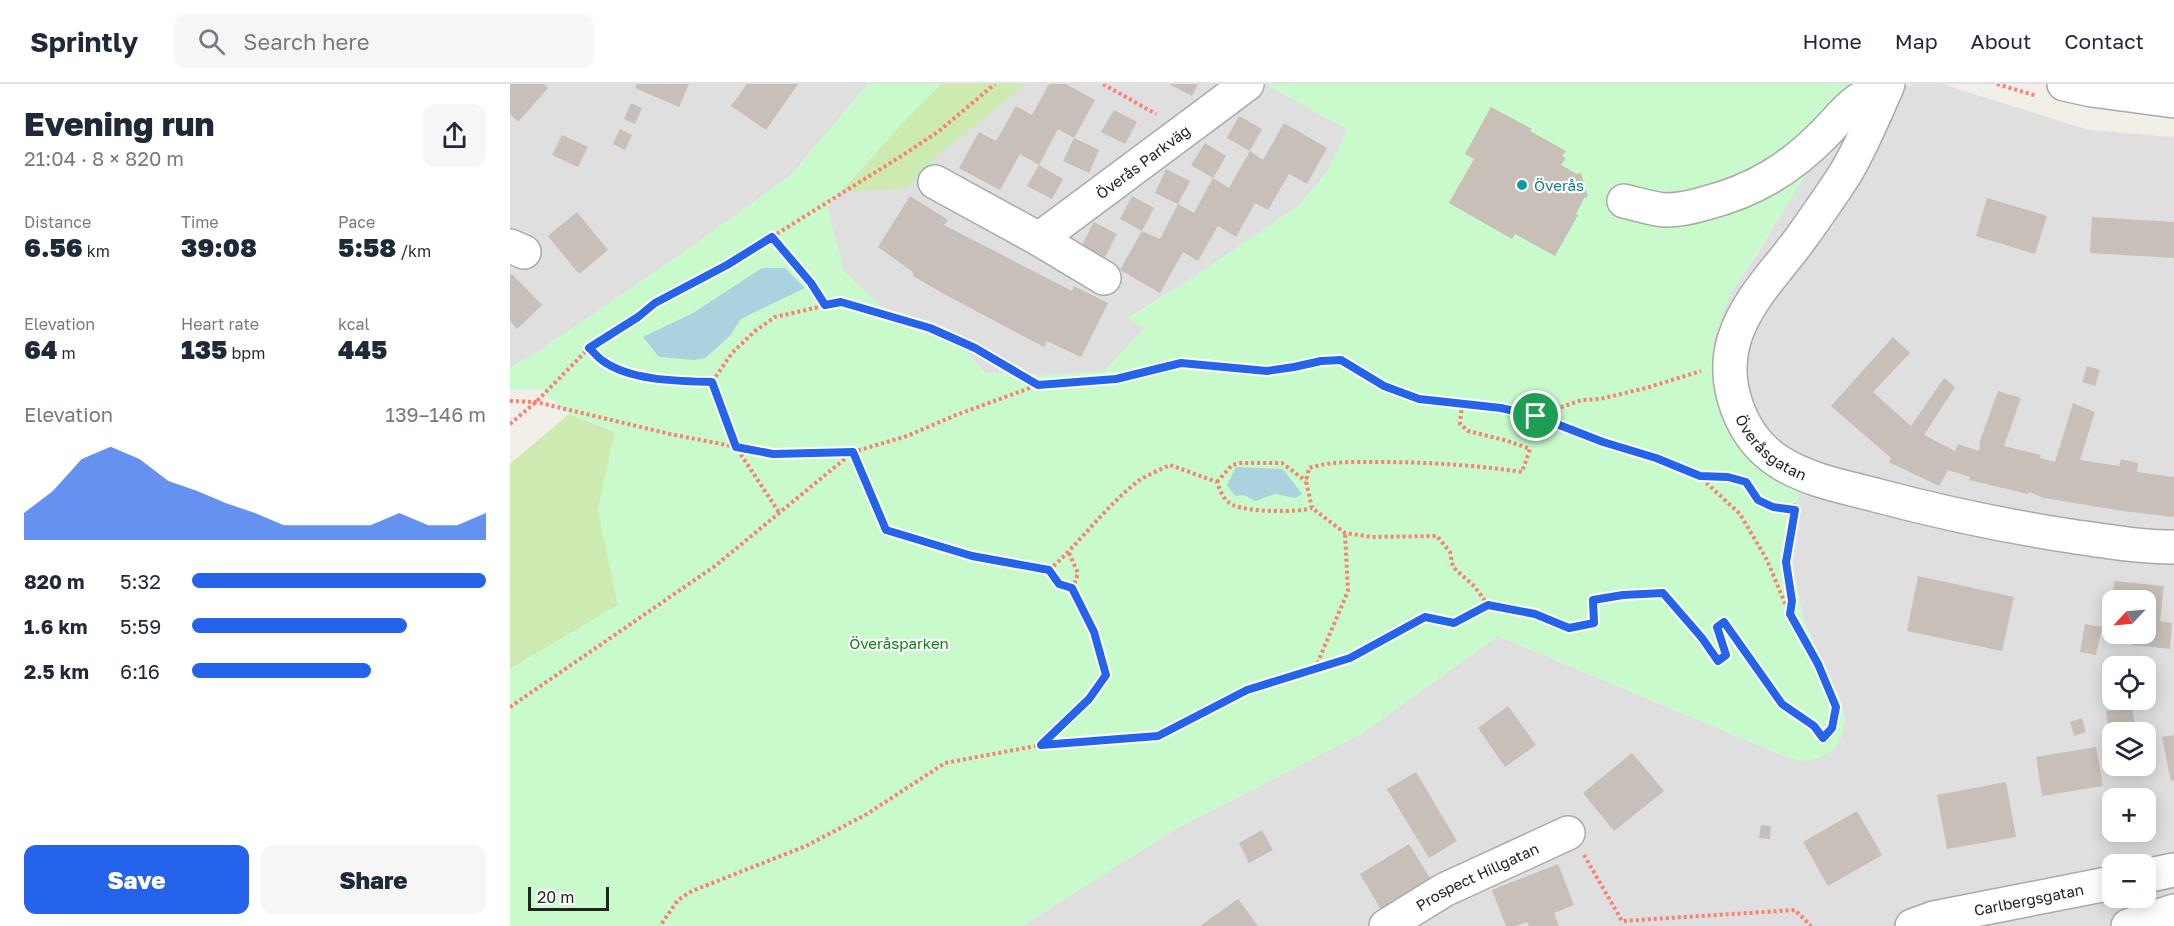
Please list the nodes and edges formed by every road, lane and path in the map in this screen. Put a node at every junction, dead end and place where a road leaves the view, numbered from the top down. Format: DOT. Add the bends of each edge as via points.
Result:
graph roads {
  1 [pos="995,84"];
  2 [pos="1103,84"];
  3 [pos="1247,84"];
  4 [pos="2064,84"];
  5 [pos="1887,87"];
  6 [pos="2174,101"];
  7 [pos="1185,131"];
  8 [pos="935,182"];
  9 [pos="1624,201"];
  10 [pos="772,237"];
  11 [pos="1039,239"];
  12 [pos="1104,278"];
  13 [pos="825,305"];
  14 [pos="589,348"];
  15 [pos="1731,357"];
  16 [pos="712,382"];
  17 [pos="1038,385"];
  18 [pos="510,401"];
  19 [pos="536,402"];
  20 [pos="1462,404"];
  21 [pos="1536,416"];
  22 [pos="510,424"];
  23 [pos="736,447"];
  24 [pos="853,452"];
  25 [pos="1700,476"];
  26 [pos="1217,482"];
  27 [pos="1306,482"];
  28 [pos="1312,508"];
  29 [pos="780,514"];
  30 [pos="1345,533"];
  31 [pos="2174,548"];
  32 [pos="1069,553"];
  33 [pos="1049,570"];
  34 [pos="1072,588"];
  35 [pos="1488,605"];
  36 [pos="1790,614"];
  37 [pos="1315,669"];
  38 [pos="510,707"];
  39 [pos="1041,745"];
  40 [pos="1568,832"];
  41 [pos="2174,870"];
  42 [pos="2156,874"];
  43 [pos="2102,885"];
  44 [pos="2174,911"];
  45 [pos="660,926"];
  46 [pos="1386,926"];
  47 [pos="1811,926"];
  48 [pos="1912,926"];
  49 [pos="2128,926"];
  1 -- 10 [label="path" via="925,141"];
  2 -- 7 [label="path"];
  3 -- 7 [label="street, Överås Parkväg"];
  4 -- 6 [label="street"];
  5 -- 9 [label="street" via="1860,99 1793,162 1740,193 1690,208 1664,210"];
  5 -- 15 [label="street, Överåsgatan" via="1846,172 1745,315"];
  7 -- 11 [label="street, Överås Parkväg"];
  8 -- 11 [label="street"];
  10 -- 13 [label="path"];
  10 -- 14 [label="path" via="655,303"];
  11 -- 12 [label="street"];
  13 -- 16 [label="path" via="775,317 732,353"];
  13 -- 17 [label="path" via="841,302 930,328 975,348"];
  14 -- 16 [label="path" via="616,368 659,380"];
  14 -- 19 [label="path"];
  15 -- 21 [label="path" via="1646,388 1582,400"];
  15 -- 31 [label="street, Överåsgatan" via="1731,384 1744,423 1766,451 1800,473 1952,515 2103,541"];
  16 -- 23 [label="path"];
  17 -- 20 [label="path" via="1116,379 1181,363 1267,371 1341,360 1384,386 1410,396"];
  17 -- 24 [label="path" via="907,436"];
  18 -- 19 [label="path"];
  19 -- 22 [label="path"];
  19 -- 23 [label="path"];
  20 -- 21 [label="path"];
  20 -- 27 [label="path" via="1460,424 1468,431 1530,449 1522,472 1467,464 1324,464 1309,468"];
  21 -- 25 [label="path"];
  23 -- 24 [label="path" via="773,454"];
  23 -- 29 [label="path"];
  24 -- 29 [label="path"];
  24 -- 33 [label="path" via="886,530 972,556"];
  25 -- 36 [label="path" via="1740,514 1767,561"];
  25 -- 36 [label="path" via="1746,482 1758,500 1795,510 1786,562"];
  26 -- 27 [label="path" via="1232,465 1242,463 1282,463"];
  26 -- 28 [label="path" via="1232,505 1260,510"];
  26 -- 32 [label="path" via="1170,465 1139,480 1098,518"];
  27 -- 28 [label="path"];
  28 -- 30 [label="path"];
  29 -- 38 [label="path" via="715,566"];
  30 -- 35 [label="path" via="1372,537 1437,536 1450,552 1453,567"];
  30 -- 37 [label="path" via="1348,591"];
  32 -- 33 [label="path"];
  32 -- 34 [label="path" via="1078,573"];
  33 -- 34 [label="path" via="1059,584"];
  34 -- 39 [label="path" via="1094,632 1106,675 1089,699"];
  35 -- 36 [label="path" via="1535,614 1569,628 1594,623 1593,600 1663,593 1718,661 1726,655 1717,627 1724,622 1782,704 1814,726 1823,738 1832,728 1836,707"];
  35 -- 37 [label="path" via="1454,623 1425,617 1350,658"];
  37 -- 39 [label="path" via="1247,690 1158,736"];
  39 -- 45 [label="path" via="945,763 867,814 806,846 692,891 678,900"];
  40 -- 46 [label="street, Prospect Hillgatan" via="1444,890"];
  40 -- 47 [label="path" via="1622,921 1796,910"];
  41 -- 42 [label="street"];
  43 -- 48 [label="street, Carlbergsgatan" via="1934,918"];
  44 -- 49 [label="street"];
}
